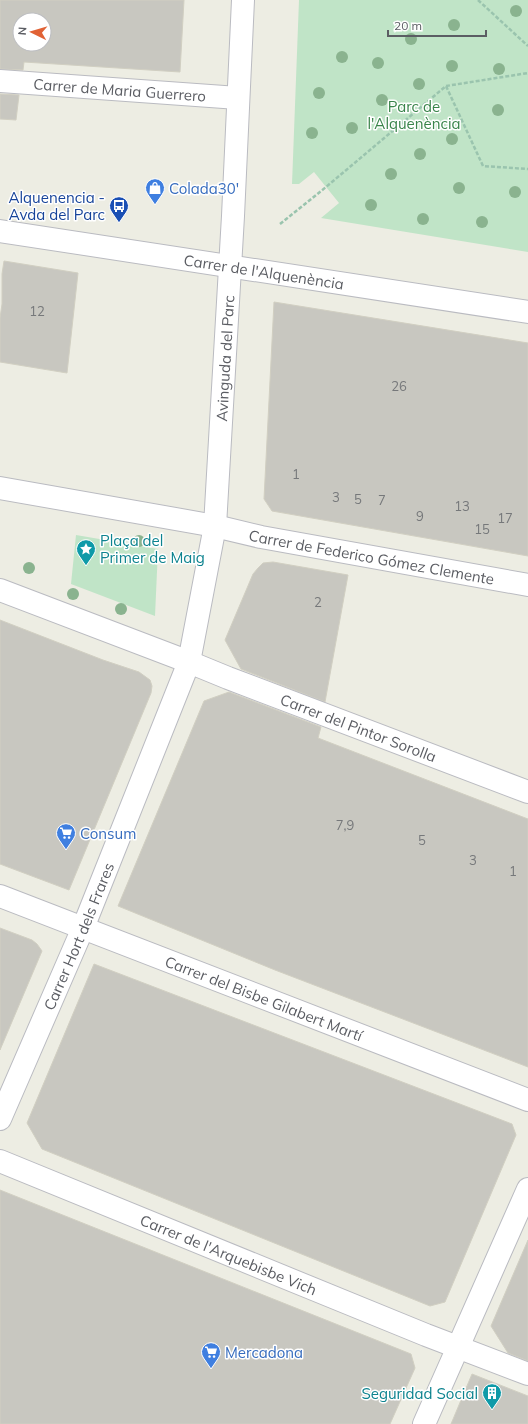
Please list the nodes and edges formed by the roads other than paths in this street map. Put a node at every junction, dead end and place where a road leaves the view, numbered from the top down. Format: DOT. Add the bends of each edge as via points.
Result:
graph roads {
  1 [pos="243,0"];
  2 [pos="0,81"];
  3 [pos="238,98"];
  4 [pos="0,231"];
  5 [pos="229,266"];
  6 [pos="528,312"];
  7 [pos="0,488"];
  8 [pos="215,526"];
  9 [pos="528,585"];
  10 [pos="0,590"];
  11 [pos="189,662"];
  12 [pos="528,792"];
  13 [pos="0,896"];
  14 [pos="83,928"];
  15 [pos="528,1100"];
  16 [pos="0,1119"];
  17 [pos="0,1161"];
  18 [pos="528,1189"];
  19 [pos="458,1347"];
  20 [pos="528,1374"];
  21 [pos="424,1424"];
  1 -- 3 [label="street, Avinguda del Parc"];
  2 -- 3 [label="street, Carrer de Maria Guerrero"];
  3 -- 5 [label="street, Avinguda del Parc"];
  4 -- 5 [label="street, Carrer de l'Alquenència"];
  5 -- 6 [label="street, Carrer de l'Alquenència"];
  5 -- 8 [label="street, Avinguda del Parc"];
  7 -- 8 [label="street"];
  8 -- 9 [label="street, Carrer de Federico Gómez Clemente" via="261,537"];
  8 -- 11 [label="street"];
  10 -- 11 [label="street"];
  11 -- 12 [label="street, Carrer del Pintor Sorolla"];
  11 -- 14 [label="street, Carrer Hort dels Frares"];
  13 -- 14 [label="street, Carrer del Bisbe Gilabert Martí"];
  14 -- 15 [label="street, Carrer del Bisbe Gilabert Martí"];
  14 -- 16 [label="street, Carrer Hort dels Frares"];
  17 -- 19 [label="street, Carrer de l'Arquebisbe Vich"];
  18 -- 19 [label="street"];
  19 -- 20 [label="street, Carrer de l'Arquebisbe Vich"];
  19 -- 21 [label="street"];
}
